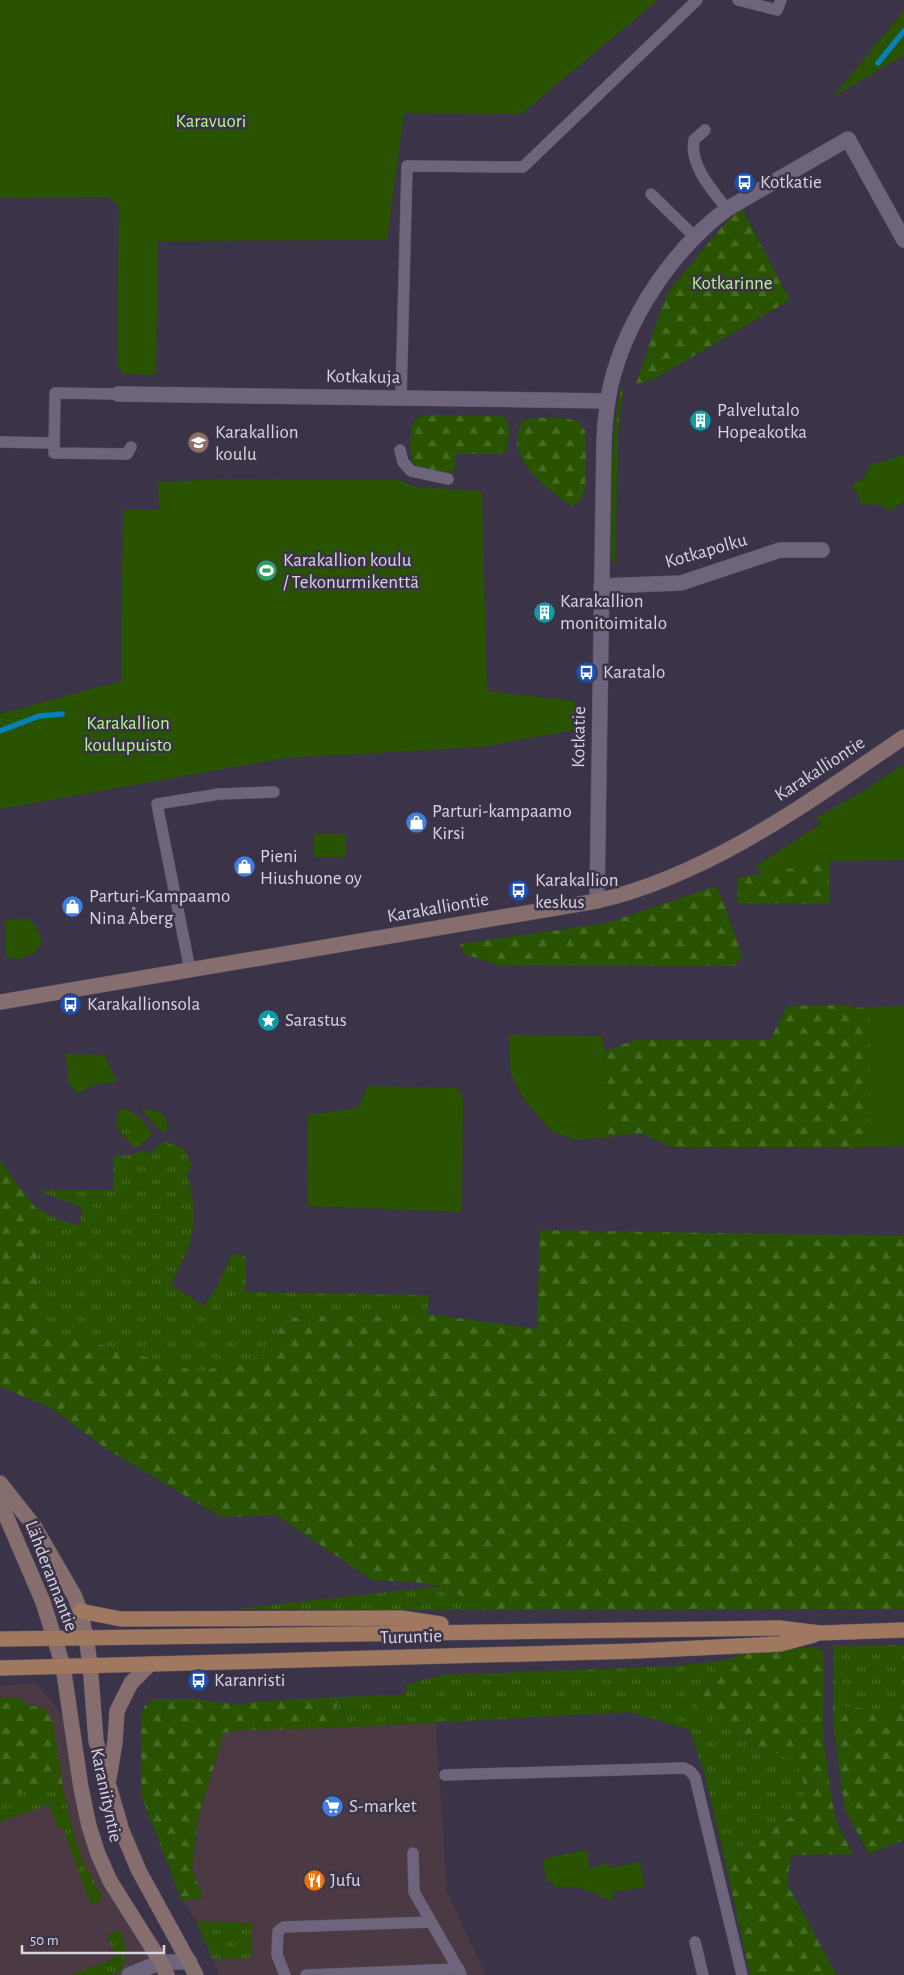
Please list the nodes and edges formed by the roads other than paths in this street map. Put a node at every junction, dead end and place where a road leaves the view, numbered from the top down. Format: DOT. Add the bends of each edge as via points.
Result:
graph roads {
  1 [pos="697,0"];
  2 [pos="738,0"];
  3 [pos="781,0"];
  4 [pos="705,130"];
  5 [pos="651,194"];
  6 [pos="727,209"];
  7 [pos="695,237"];
  8 [pos="904,240"];
  9 [pos="118,394"];
  10 [pos="401,397"];
  11 [pos="607,401"];
  12 [pos="0,442"];
  13 [pos="54,443"];
  14 [pos="131,447"];
  15 [pos="400,450"];
  16 [pos="448,479"];
  17 [pos="822,550"];
  18 [pos="601,586"];
  19 [pos="904,737"];
  20 [pos="274,792"];
  21 [pos="597,901"];
  22 [pos="190,970"];
  23 [pos="0,1002"];
  24 [pos="0,1483"];
  25 [pos="0,1502"];
  26 [pos="80,1611"];
  27 [pos="904,1630"];
  28 [pos="480,1631"];
  29 [pos="820,1633"];
  30 [pos="54,1637"];
  31 [pos="86,1637"];
  32 [pos="0,1639"];
  33 [pos="90,1664"];
  34 [pos="150,1664"];
  35 [pos="63,1666"];
  36 [pos="0,1668"];
  37 [pos="445,1775"];
  38 [pos="109,1782"];
  39 [pos="413,1853"];
  40 [pos="431,1922"];
  41 [pos="695,1942"];
  42 [pos="164,1968"];
  43 [pos="193,1968"];
  44 [pos="460,1972"];
  45 [pos="129,1975"];
  46 [pos="181,1975"];
  47 [pos="285,1975"];
  48 [pos="306,1975"];
  49 [pos="702,1975"];
  50 [pos="742,1975"];
  1 -- 10 [label="lane" via="523,167 407,166"];
  2 -- 3 [label="lane" via="777,10"];
  4 -- 6 [label="lane" via="694,140 694,156"];
  5 -- 7 [label="lane"];
  6 -- 7 [label="street, Kotkatie"];
  6 -- 8 [label="street, Kotkatie" via="848,139"];
  7 -- 11 [label="street, Kotkatie" via="651,291 625,344"];
  9 -- 10 [label="street, Kotkakuja"];
  9 -- 13 [label="lane" via="55,393"];
  10 -- 11 [label="street, Kotkakuja"];
  11 -- 18 [label="street, Kotkatie"];
  12 -- 13 [label="lane"];
  13 -- 14 [label="lane" via="54,453 128,454"];
  15 -- 16 [label="lane" via="410,471"];
  17 -- 18 [label="street, Kotkapolku" via="780,550 681,583"];
  18 -- 21 [label="street, Kotkatie"];
  19 -- 21 [label="street, Karakalliontie" via="810,801 726,850 627,894"];
  20 -- 22 [label="lane" via="219,794 157,804"];
  21 -- 22 [label="street, Karakalliontie"];
  22 -- 23 [label="street, Karakalliontie"];
  24 -- 26 [label="street, Lähderannantie" via="34,1526"];
  25 -- 30 [label="street, Lähderannantie" via="43,1602"];
  26 -- 28 [label="main road" via="122,1619 401,1618"];
  26 -- 31 [label="street, Lähderannantie"];
  27 -- 29 [label="main road, Turuntie"];
  28 -- 29 [label="main road, Turuntie" via="779,1628"];
  28 -- 31 [label="main road, Turuntie"];
  29 -- 34 [label="main road, Turuntie" via="780,1644 636,1651"];
  30 -- 31 [label="main road, Turuntie"];
  30 -- 32 [label="main road, Turuntie"];
  30 -- 35 [label="street, Lähderannantie"];
  31 -- 33 [label="street, Lähderannantie"];
  33 -- 34 [label="main road, Turuntie"];
  33 -- 35 [label="main road, Turuntie"];
  33 -- 38 [label="street, Karaniityntie" via="96,1741"];
  34 -- 38 [label="street, Karaniityntie" via="131,1683 117,1711"];
  35 -- 36 [label="main road, Turuntie"];
  35 -- 42 [label="street, Karaniityntie" via="81,1788 98,1854 110,1881"];
  37 -- 50 [label="lane" via="684,1768 690,1771 695,1778"];
  38 -- 43 [label="street, Karaniityntie" via="122,1831 138,1871"];
  39 -- 40 [label="lane" via="414,1892"];
  40 -- 44 [label="lane"];
  40 -- 47 [label="lane" via="284,1927 278,1931 277,1955"];
  41 -- 49 [label="lane"];
  42 -- 43 [label="street"];
  42 -- 45 [label="street"];
  43 -- 46 [label="street"];
  44 -- 48 [label="lane"];
}
